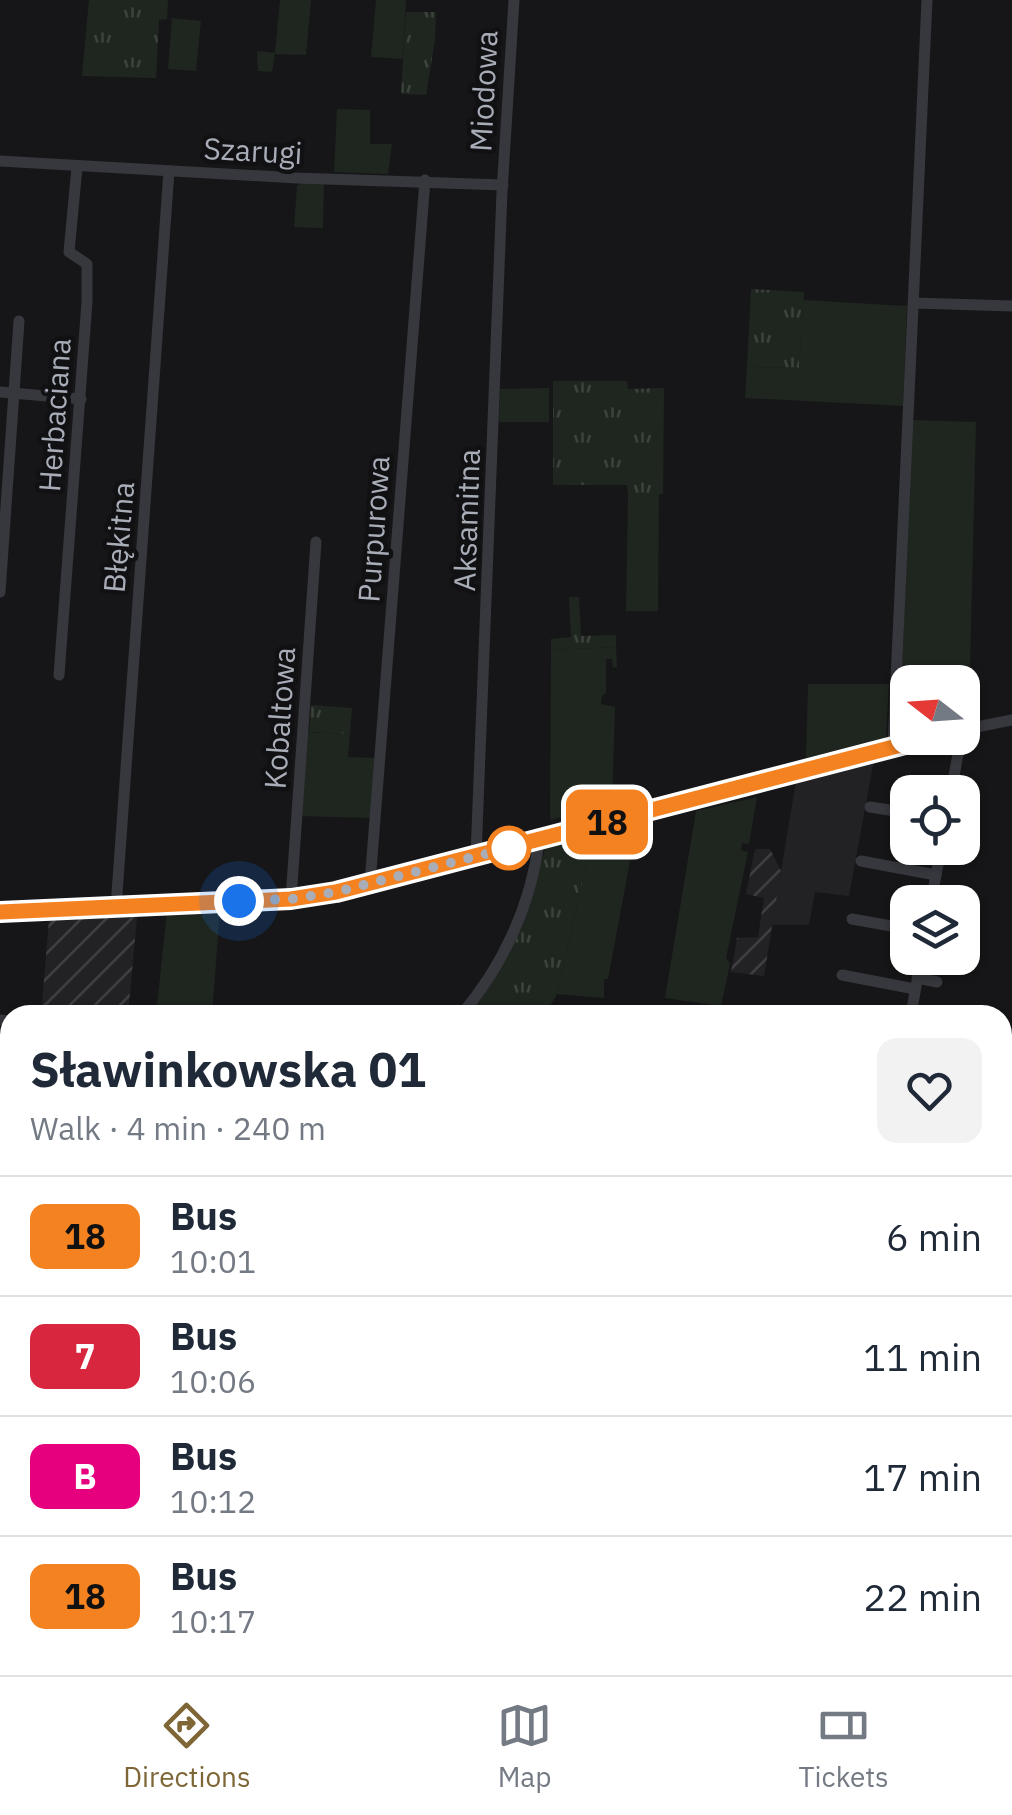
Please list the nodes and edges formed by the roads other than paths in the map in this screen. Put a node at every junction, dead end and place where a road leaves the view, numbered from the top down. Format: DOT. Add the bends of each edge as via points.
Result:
graph roads {
  1 [pos="514,0"];
  2 [pos="927,0"];
  3 [pos="0,161"];
  4 [pos="77,167"];
  5 [pos="169,171"];
  6 [pos="426,180"];
  7 [pos="503,184"];
  8 [pos="914,302"];
  9 [pos="1012,306"];
  10 [pos="19,320"];
  11 [pos="7,393"];
  12 [pos="80,399"];
  13 [pos="316,542"];
  14 [pos="0,592"];
  15 [pos="896,665"];
  16 [pos="59,675"];
  17 [pos="1012,720"];
  18 [pos="980,726"];
  19 [pos="890,747"];
  20 [pos="870,807"];
  21 [pos="890,810"];
  22 [pos="539,841"];
  23 [pos="476,856"];
  24 [pos="861,862"];
  25 [pos="937,865"];
  26 [pos="936,875"];
  27 [pos="370,883"];
  28 [pos="934,885"];
  29 [pos="291,899"];
  30 [pos="116,907"];
  31 [pos="0,912"];
  32 [pos="852,919"];
  33 [pos="890,926"];
  34 [pos="842,975"];
  35 [pos="918,975"];
  36 [pos="938,979"];
  37 [pos="917,980"];
  38 [pos="469,1005"];
  39 [pos="913,1005"];
  1 -- 7 [label="street, Miodowa"];
  2 -- 8 [label="street"];
  3 -- 4 [label="street, Szarugi"];
  4 -- 5 [label="street, Szarugi"];
  4 -- 12 [label="street, Herbaciana" via="69,252 86,264"];
  5 -- 6 [label="street, Szarugi"];
  5 -- 30 [label="street, Błękitna"];
  6 -- 7 [label="street, Szarugi"];
  6 -- 27 [label="street, Purpurowa"];
  7 -- 23 [label="street, Aksamitna"];
  8 -- 9 [label="street"];
  8 -- 15 [label="street"];
  10 -- 11 [label="street"];
  11 -- 12 [label="street"];
  11 -- 14 [label="street"];
  12 -- 16 [label="street, Herbaciana"];
  13 -- 29 [label="street, Kobaltowa"];
  17 -- 18 [label="street"];
  19 -- 22 [label="street"];
  20 -- 21 [label="street"];
  22 -- 23 [label="street"];
  22 -- 38 [label="street" via="510,940"];
  23 -- 27 [label="street"];
  24 -- 26 [label="street"];
  25 -- 26 [label="street"];
  26 -- 28 [label="street"];
  27 -- 29 [label="street"];
  29 -- 30 [label="street"];
  30 -- 31 [label="street"];
  32 -- 33 [label="street"];
  34 -- 37 [label="street"];
  35 -- 37 [label="street"];
  36 -- 37 [label="street"];
  37 -- 39 [label="street"];
}
